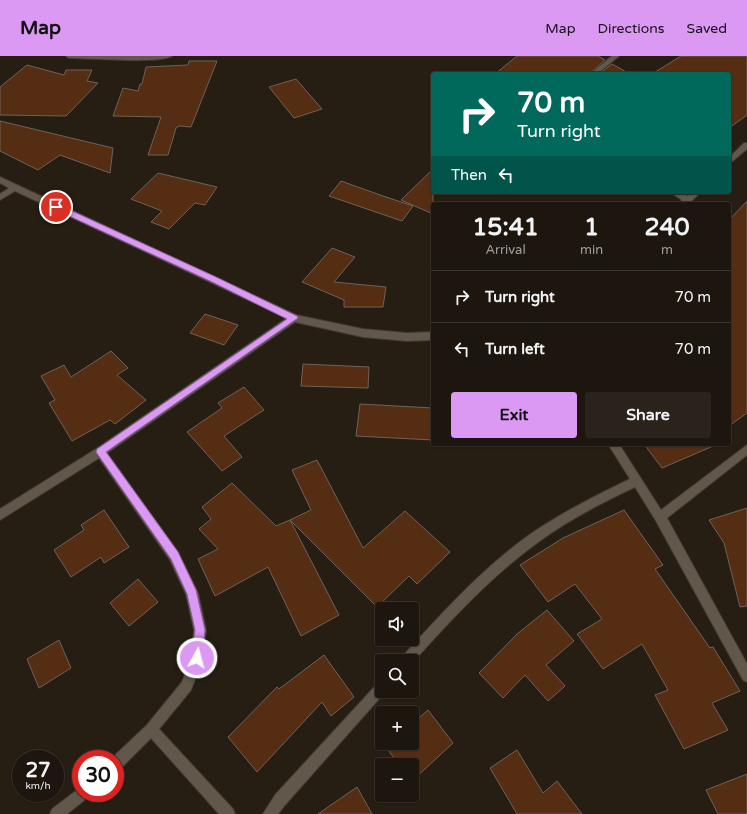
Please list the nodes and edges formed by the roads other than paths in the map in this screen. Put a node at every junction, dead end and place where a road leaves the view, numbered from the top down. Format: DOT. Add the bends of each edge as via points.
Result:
graph roads {
  1 [pos="69,56"];
  2 [pos="169,56"];
  3 [pos="616,56"];
  4 [pos="596,72"];
  5 [pos="747,145"];
  6 [pos="731,160"];
  7 [pos="0,180"];
  8 [pos="16,188"];
  9 [pos="676,194"];
  10 [pos="695,194"];
  11 [pos="0,197"];
  12 [pos="686,202"];
  13 [pos="294,318"];
  14 [pos="431,336"];
  15 [pos="614,446"];
  16 [pos="747,448"];
  17 [pos="100,452"];
  18 [pos="637,481"];
  19 [pos="0,515"];
  20 [pos="660,517"];
  21 [pos="412,654"];
  22 [pos="747,676"];
  23 [pos="375,695"];
  24 [pos="151,729"];
  25 [pos="124,755"];
  26 [pos="72,802"];
  27 [pos="58,814"];
  28 [pos="228,814"];
  29 [pos="270,814"];
  1 -- 2 [label="street"];
  3 -- 4 [label="street"];
  5 -- 6 [label="street"];
  7 -- 8 [label="street"];
  8 -- 11 [label="street"];
  8 -- 13 [label="street"];
  9 -- 12 [label="street"];
  10 -- 12 [label="street"];
  13 -- 14 [label="street" via="363,333 407,337"];
  13 -- 17 [label="street"];
  15 -- 18 [label="street"];
  16 -- 20 [label="street"];
  17 -- 19 [label="street"];
  17 -- 24 [label="street" via="174,556 192,593 200,630 197,658 188,686"];
  18 -- 20 [label="street"];
  18 -- 21 [label="street" via="588,504 533,539 459,603"];
  20 -- 22 [label="street"];
  23 -- 29 [label="street"];
  24 -- 25 [label="street"];
  24 -- 28 [label="street"];
  26 -- 27 [label="street"];
}
